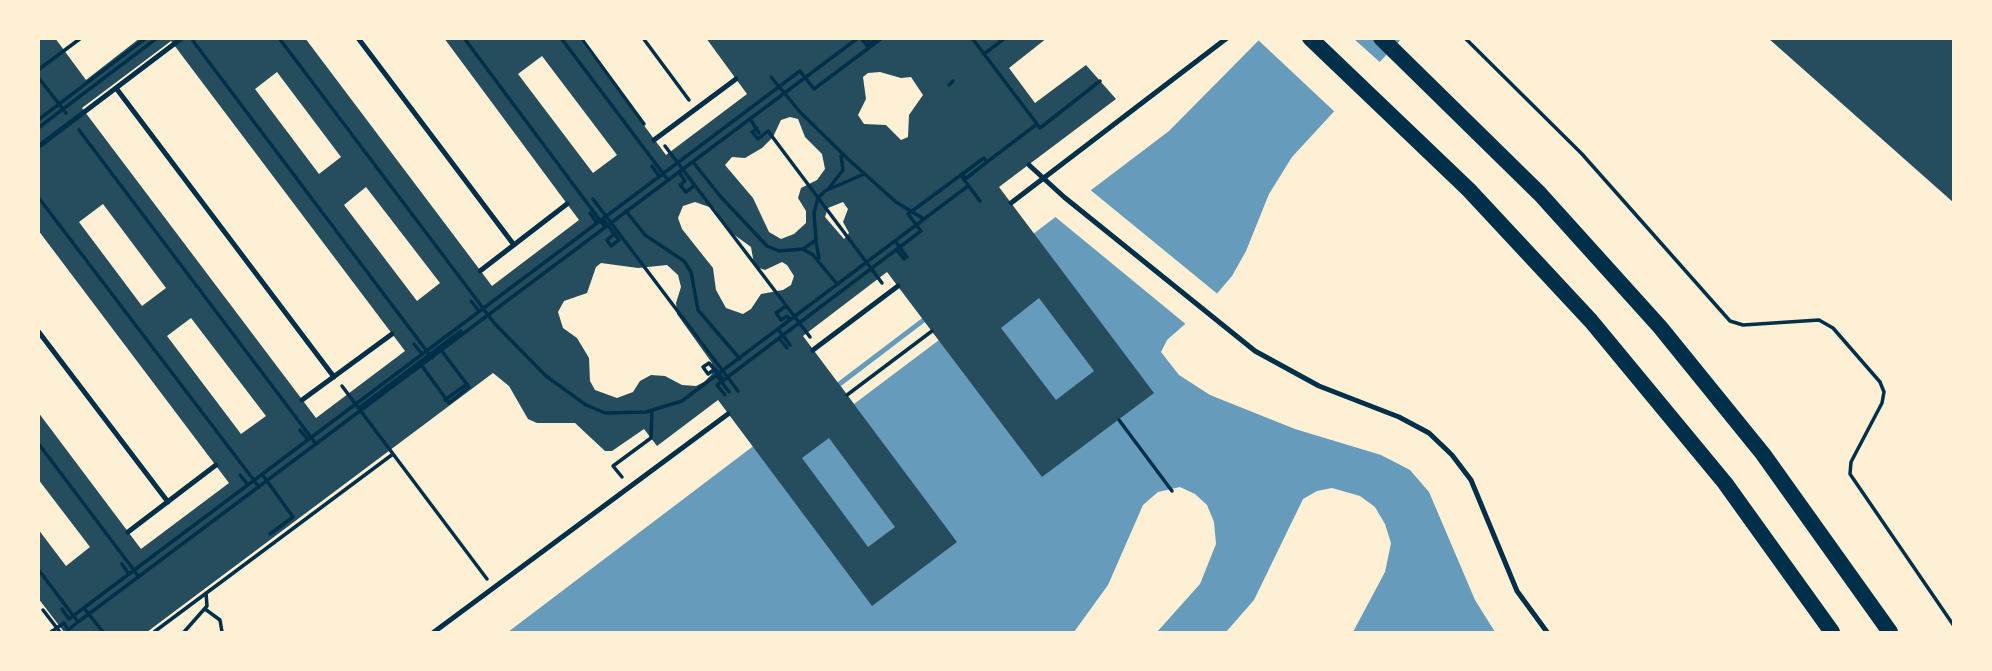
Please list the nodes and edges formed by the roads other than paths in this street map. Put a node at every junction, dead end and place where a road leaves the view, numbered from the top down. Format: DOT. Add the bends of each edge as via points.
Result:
graph roads {
  1 [pos="182,38"];
  2 [pos="358,38"];
  3 [pos="1227,38"];
  4 [pos="1310,38"];
  5 [pos="1381,38"];
  6 [pos="736,79"];
  7 [pos="116,88"];
  8 [pos="654,140"];
  9 [pos="38,147"];
  10 [pos="1029,164"];
  11 [pos="1042,179"];
  12 [pos="1011,203"];
  13 [pos="567,204"];
  14 [pos="514,245"];
  15 [pos="480,271"];
  16 [pos="898,286"];
  17 [pos="38,331"];
  18 [pos="392,334"];
  19 [pos="813,350"];
  20 [pos="334,377"];
  21 [pos="302,400"];
  22 [pos="728,414"];
  23 [pos="216,465"];
  24 [pos="168,502"];
  25 [pos="128,532"];
  26 [pos="434,632"];
  27 [pos="1547,632"];
  28 [pos="1832,632"];
  29 [pos="1890,632"];
  1 -- 7 [label="lane"];
  2 -- 14 [label="lane"];
  3 -- 11 [label="lane"];
  4 -- 28 [label="main road" via="1440,161 1591,321 1725,483"];
  5 -- 29 [label="main road" via="1540,194 1660,327 1763,454"];
  6 -- 8 [label="lane"];
  7 -- 9 [label="lane"];
  7 -- 20 [label="lane"];
  10 -- 11 [label="lane"];
  11 -- 12 [label="lane"];
  11 -- 27 [label="lane" via="1212,317 1287,371 1429,433 1471,480 1517,591"];
  13 -- 14 [label="lane"];
  14 -- 15 [label="lane"];
  16 -- 19 [label="lane"];
  17 -- 24 [label="lane"];
  18 -- 20 [label="lane"];
  20 -- 21 [label="lane"];
  22 -- 26 [label="lane"];
  23 -- 24 [label="lane"];
  24 -- 25 [label="lane"];
}
